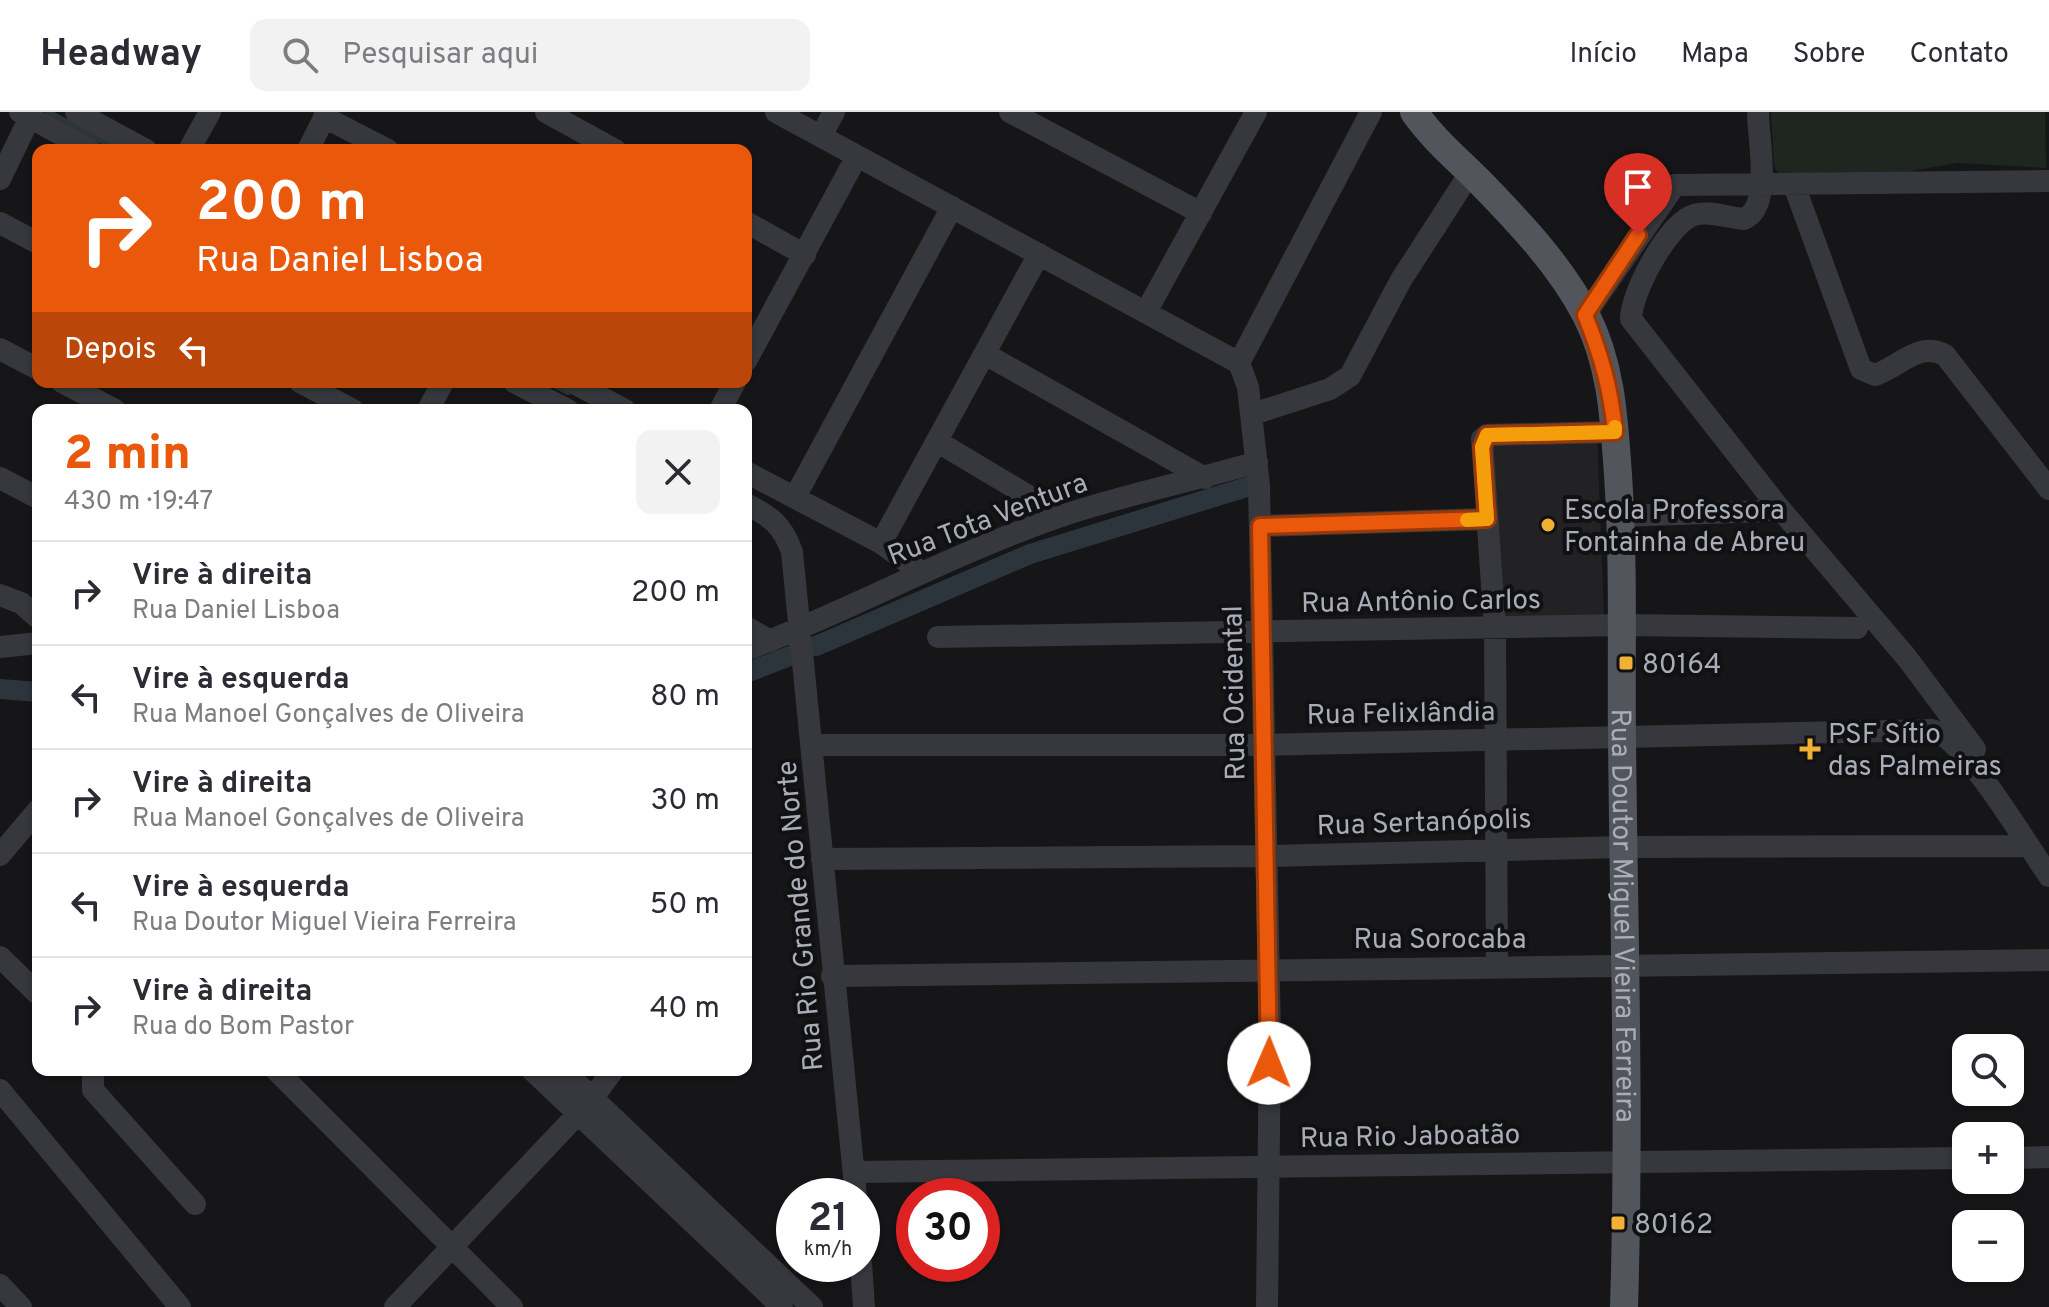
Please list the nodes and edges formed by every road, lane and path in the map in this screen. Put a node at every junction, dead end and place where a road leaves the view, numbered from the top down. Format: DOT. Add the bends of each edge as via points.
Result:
graph roads {
  1 [pos="210,112"];
  2 [pos="546,112"];
  3 [pos="776,112"];
  4 [pos="834,112"];
  5 [pos="1010,112"];
  6 [pos="1371,112"];
  7 [pos="1414,112"];
  8 [pos="1758,112"];
  9 [pos="1252,113"];
  10 [pos="86,114"];
  11 [pos="25,115"];
  12 [pos="325,115"];
  13 [pos="821,136"];
  14 [pos="79,144"];
  15 [pos="136,144"];
  16 [pos="192,144"];
  17 [pos="311,144"];
  18 [pos="377,144"];
  19 [pos="604,144"];
  20 [pos="857,156"];
  21 [pos="1470,173"];
  22 [pos="0,179"];
  23 [pos="2049,181"];
  24 [pos="1763,184"];
  25 [pos="1794,185"];
  26 [pos="952,207"];
  27 [pos="1201,213"];
  28 [pos="0,223"];
  29 [pos="752,225"];
  30 [pos="32,240"];
  31 [pos="1039,254"];
  32 [pos="805,255"];
  33 [pos="1146,312"];
  34 [pos="1585,315"];
  35 [pos="752,341"];
  36 [pos="0,349"];
  37 [pos="985,354"];
  38 [pos="1239,363"];
  39 [pos="32,366"];
  40 [pos="73,388"];
  41 [pos="311,388"];
  42 [pos="524,388"];
  43 [pos="583,388"];
  44 [pos="104,404"];
  45 [pos="342,404"];
  46 [pos="552,404"];
  47 [pos="614,404"];
  48 [pos="1253,414"];
  49 [pos="1615,432"];
  50 [pos="938,442"];
  51 [pos="1257,462"];
  52 [pos="752,475"];
  53 [pos="0,478"];
  54 [pos="1205,478"];
  55 [pos="2049,489"];
  56 [pos="32,495"];
  57 [pos="795,497"];
  58 [pos="752,507"];
  59 [pos="1765,511"];
  60 [pos="1062,516"];
  61 [pos="1621,516"];
  62 [pos="1487,519"];
  63 [pos="1260,526"];
  64 [pos="881,543"];
  65 [pos="921,572"];
  66 [pos="0,595"];
  67 [pos="32,613"];
  68 [pos="1624,625"];
  69 [pos="1857,628"];
  70 [pos="1495,629"];
  71 [pos="752,630"];
  72 [pos="801,630"];
  73 [pos="1263,634"];
  74 [pos="938,637"];
  75 [pos="770,641"];
  76 [pos="32,644"];
  77 [pos="0,647"];
  78 [pos="752,648"];
  79 [pos="1622,738"];
  80 [pos="1495,741"];
  81 [pos="814,745"];
  82 [pos="1264,745"];
  83 [pos="1995,773"];
  84 [pos="32,817"];
  85 [pos="2027,846"];
  86 [pos="1624,847"];
  87 [pos="1498,849"];
  88 [pos="0,855"];
  89 [pos="1266,856"];
  90 [pos="822,859"];
  91 [pos="2049,876"];
  92 [pos="0,957"];
  93 [pos="2049,960"];
  94 [pos="1497,967"];
  95 [pos="1269,968"];
  96 [pos="1628,969"];
  97 [pos="832,976"];
  98 [pos="32,988"];
  99 [pos="93,1076"];
  100 [pos="282,1076"];
  101 [pos="541,1076"];
  102 [pos="566,1076"];
  103 [pos="608,1076"];
  104 [pos="0,1090"];
  105 [pos="584,1106"];
  106 [pos="2049,1157"];
  107 [pos="1952,1158"];
  108 [pos="2024,1158"];
  109 [pos="1629,1162"];
  110 [pos="1266,1168"];
  111 [pos="855,1172"];
  112 [pos="855,1178"];
  113 [pos="195,1204"];
  114 [pos="450,1246"];
  115 [pos="862,1282"];
  116 [pos="0,1285"];
  117 [pos="21,1307"];
  118 [pos="180,1307"];
  119 [pos="395,1307"];
  120 [pos="512,1307"];
  121 [pos="782,1307"];
  122 [pos="812,1307"];
  123 [pos="864,1307"];
  124 [pos="1267,1307"];
  125 [pos="1624,1307"];
  1 -- 16 [label="street"];
  2 -- 19 [label="street"];
  3 -- 13 [label="street"];
  4 -- 13 [label="street"];
  5 -- 27 [label="street"];
  6 -- 38 [label="street"];
  7 -- 21 [label="main road, Rua Doutor Miguel Vieira Ferreira"];
  8 -- 24 [label="street"];
  9 -- 27 [label="street"];
  10 -- 15 [label="street"];
  11 -- 14 [label="street"];
  11 -- 22 [label="street"];
  12 -- 17 [label="street"];
  12 -- 18 [label="street"];
  13 -- 20 [label="street"];
  20 -- 26 [label="street"];
  20 -- 32 [label="street"];
  21 -- 34 [label="main road, Rua Doutor Miguel Vieira Ferreira" via="1546,254"];
  21 -- 48 [label="street" via="1401,280 1350,376 1330,389"];
  23 -- 25 [label="street"];
  24 -- 25 [label="street"];
  24 -- 34 [label="street" via="1675,185"];
  24 -- 83 [label="street" via="1751,216 1701,213 1673,229 1638,289 1631,319"];
  25 -- 55 [label="street" via="1861,369 1875,375 1920,349 1945,355"];
  26 -- 31 [label="street"];
  26 -- 57 [label="street"];
  27 -- 33 [label="street"];
  28 -- 30 [label="street"];
  29 -- 32 [label="street"];
  31 -- 33 [label="street"];
  31 -- 37 [label="street"];
  32 -- 35 [label="street"];
  33 -- 38 [label="street"];
  34 -- 49 [label="main road, Rua Doutor Miguel Vieira Ferreira" via="1604,361"];
  36 -- 39 [label="street"];
  37 -- 50 [label="street"];
  37 -- 54 [label="street"];
  38 -- 48 [label="street, Rua Ocidental"];
  40 -- 44 [label="street"];
  41 -- 45 [label="street"];
  42 -- 46 [label="street"];
  43 -- 47 [label="street"];
  48 -- 51 [label="street, Rua Ocidental"];
  49 -- 61 [label="main road, Rua Doutor Miguel Vieira Ferreira"];
  49 -- 62 [label="street" via="1487,435 1482,447"];
  50 -- 60 [label="street"];
  50 -- 64 [label="street"];
  51 -- 54 [label="street, Rua Tota Ventura"];
  51 -- 63 [label="street, Rua Ocidental"];
  52 -- 57 [label="street"];
  53 -- 56 [label="street"];
  54 -- 60 [label="street, Rua Tota Ventura"];
  57 -- 64 [label="street"];
  58 -- 72 [label="street, Rua Rio Grande do Norte" via="773,517 786,534"];
  59 -- 61 [label="street"];
  60 -- 65 [label="street, Rua Tota Ventura"];
  61 -- 68 [label="main road, Rua Doutor Miguel Vieira Ferreira"];
  62 -- 63 [label="street"];
  62 -- 70 [label="street"];
  63 -- 73 [label="street, Rua Ocidental"];
  64 -- 65 [label="street"];
  65 -- 72 [label="street, Rua Tota Ventura"];
  66 -- 67 [label="street"];
  68 -- 69 [label="street, Rua Antônio Carlos"];
  68 -- 70 [label="street, Rua Antônio Carlos"];
  68 -- 79 [label="main road, Rua Doutor Miguel Vieira Ferreira"];
  70 -- 73 [label="street, Rua Antônio Carlos"];
  70 -- 80 [label="street"];
  71 -- 75 [label="street"];
  72 -- 75 [label="street, Rua Tota Ventura"];
  72 -- 81 [label="street, Rua Rio Grande do Norte"];
  73 -- 74 [label="street, Rua Antônio Carlos"];
  73 -- 82 [label="street, Rua Ocidental"];
  75 -- 78 [label="street, Rua Tota Ventura"];
  76 -- 77 [label="street"];
  79 -- 80 [label="street, Rua Felixlândia"];
  79 -- 85 [label="street, Rua Felixlândia" via="1941,731 1985,781"];
  79 -- 86 [label="main road, Rua Doutor Miguel Vieira Ferreira"];
  80 -- 82 [label="street, Rua Felixlândia"];
  80 -- 87 [label="street"];
  81 -- 82 [label="street, Rua Felixlândia"];
  81 -- 90 [label="street, Rua Rio Grande do Norte"];
  82 -- 89 [label="street, Rua Ocidental"];
  84 -- 88 [label="street"];
  85 -- 86 [label="street, Rua Sertanópolis"];
  85 -- 91 [label="street"];
  86 -- 87 [label="street, Rua Sertanópolis"];
  86 -- 96 [label="main road, Rua Doutor Miguel Vieira Ferreira"];
  87 -- 89 [label="street, Rua Sertanópolis"];
  87 -- 94 [label="street"];
  89 -- 90 [label="street, Rua Sertanópolis"];
  89 -- 95 [label="street, Rua Ocidental"];
  90 -- 97 [label="street, Rua Rio Grande do Norte"];
  92 -- 98 [label="street"];
  93 -- 96 [label="street, Rua Sorocaba"];
  94 -- 95 [label="street, Rua Sorocaba"];
  94 -- 96 [label="street, Rua Sorocaba"];
  95 -- 97 [label="street, Rua Sorocaba"];
  95 -- 110 [label="street, Rua Ocidental"];
  96 -- 109 [label="main road, Rua Doutor Miguel Vieira Ferreira"];
  97 -- 111 [label="street, Rua Rio Grande do Norte"];
  99 -- 113 [label="street" via="93,1090"];
  100 -- 114 [label="street"];
  101 -- 105 [label="street"];
  102 -- 105 [label="street"];
  103 -- 105 [label="street"];
  104 -- 118 [label="street"];
  105 -- 114 [label="street"];
  105 -- 121 [label="street"];
  105 -- 122 [label="street"];
  106 -- 108 [label="street"];
  107 -- 109 [label="street, Rua Rio Jaboatão"];
  109 -- 110 [label="street, Rua Rio Jaboatão"];
  109 -- 125 [label="main road, Rua Doutor Miguel Vieira Ferreira"];
  110 -- 111 [label="street, Rua Rio Jaboatão"];
  110 -- 124 [label="street, Rua Ocidental"];
  111 -- 112 [label="street, Rua Rio Grande do Norte"];
  114 -- 119 [label="street"];
  114 -- 120 [label="street"];
  115 -- 123 [label="street"];
  116 -- 117 [label="street"];
}
